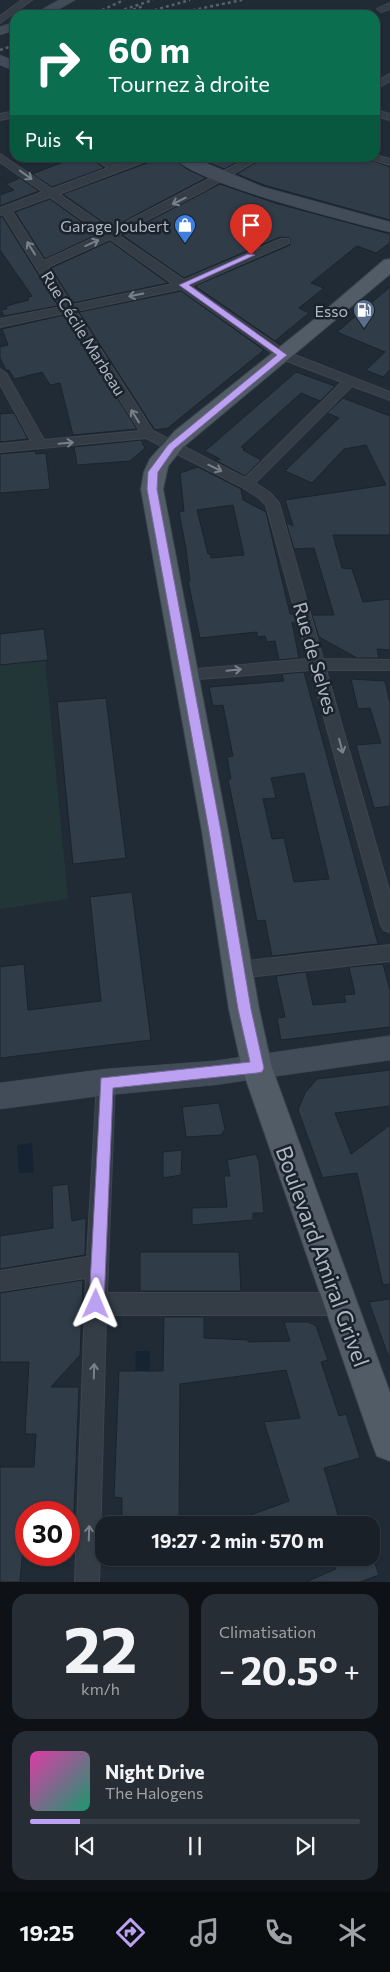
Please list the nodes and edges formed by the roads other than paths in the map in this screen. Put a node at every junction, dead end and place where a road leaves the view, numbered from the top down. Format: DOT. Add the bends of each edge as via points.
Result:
graph roads {
  1 [pos="28,0"];
  2 [pos="69,0"];
  3 [pos="14,10"];
  4 [pos="49,10"];
  5 [pos="0,157"];
  6 [pos="105,162"];
  7 [pos="135,162"];
  8 [pos="191,162"];
  9 [pos="240,162"];
  10 [pos="248,162"];
  11 [pos="244,164"];
  12 [pos="118,169"];
  13 [pos="222,178"];
  14 [pos="52,194"];
  15 [pos="3,211"];
  16 [pos="390,227"];
  17 [pos="110,235"];
  18 [pos="285,241"];
  19 [pos="390,264"];
  20 [pos="42,266"];
  21 [pos="184,285"];
  22 [pos="69,309"];
  23 [pos="0,323"];
  24 [pos="283,355"];
  25 [pos="0,372"];
  26 [pos="350,381"];
  27 [pos="390,395"];
  28 [pos="148,434"];
  29 [pos="40,445"];
  30 [pos="171,447"];
  31 [pos="0,448"];
  32 [pos="247,484"];
  33 [pos="318,664"];
  34 [pos="390,665"];
  35 [pos="186,675"];
  36 [pos="390,925"];
  37 [pos="390,953"];
  38 [pos="238,970"];
  39 [pos="390,1048"];
  40 [pos="257,1068"];
  41 [pos="106,1082"];
  42 [pos="0,1096"];
  43 [pos="97,1266"];
  44 [pos="0,1281"];
  45 [pos="96,1304"];
  46 [pos="342,1304"];
  47 [pos="390,1444"];
  48 [pos="87,1582"];
  1 -- 3 [label="street"];
  2 -- 4 [label="main road"];
  5 -- 14 [label="street, one-way"];
  6 -- 12 [label="street"];
  7 -- 12 [label="street"];
  8 -- 13 [label="main road"];
  9 -- 11 [label="street"];
  10 -- 11 [label="street"];
  11 -- 13 [label="street"];
  12 -- 14 [label="street"];
  13 -- 16 [label="main road"];
  13 -- 17 [label="street, one-way"];
  14 -- 15 [label="street"];
  14 -- 17 [label="street"];
  20 -- 15 [label="street, Rue Cécile Marbeau, one-way"];
  20 -- 17 [label="street, one-way"];
  17 -- 21 [label="street"];
  18 -- 21 [label="street"];
  19 -- 24 [label="main road"];
  20 -- 22 [label="street, Rue Cécile Marbeau"];
  21 -- 22 [label="street, one-way"];
  21 -- 24 [label="street"];
  22 -- 23 [label="street"];
  28 -- 22 [label="street, Rue Cécile Marbeau, one-way"];
  24 -- 26 [label="street"];
  24 -- 30 [label="main road"];
  25 -- 29 [label="street"];
  26 -- 27 [label="street"];
  26 -- 32 [label="street"];
  29 -- 28 [label="street, one-way"];
  28 -- 30 [label="street, Rue Cécile Marbeau"];
  29 -- 31 [label="street"];
  30 -- 32 [label="street, Rue de Selves, one-way"];
  30 -- 35 [label="main road" via="153,472 152,489"];
  32 -- 33 [label="street, Rue de Selves" via="272,503"];
  33 -- 34 [label="street"];
  35 -- 33 [label="street, one-way"];
  33 -- 36 [label="street, Rue de Selves, one-way"];
  35 -- 38 [label="main road, Boulevard Amiral Grivel"];
  37 -- 38 [label="street"];
  38 -- 40 [label="main road, Boulevard Amiral Grivel"];
  39 -- 40 [label="main road"];
  40 -- 41 [label="main road"];
  40 -- 46 [label="main road, Boulevard Amiral Grivel"];
  41 -- 42 [label="main road"];
  41 -- 43 [label="street"];
  43 -- 44 [label="street"];
  43 -- 45 [label="street"];
  45 -- 46 [label="street"];
  48 -- 45 [label="street, one-way"];
  46 -- 47 [label="main road, Boulevard Amiral Grivel"];
}
